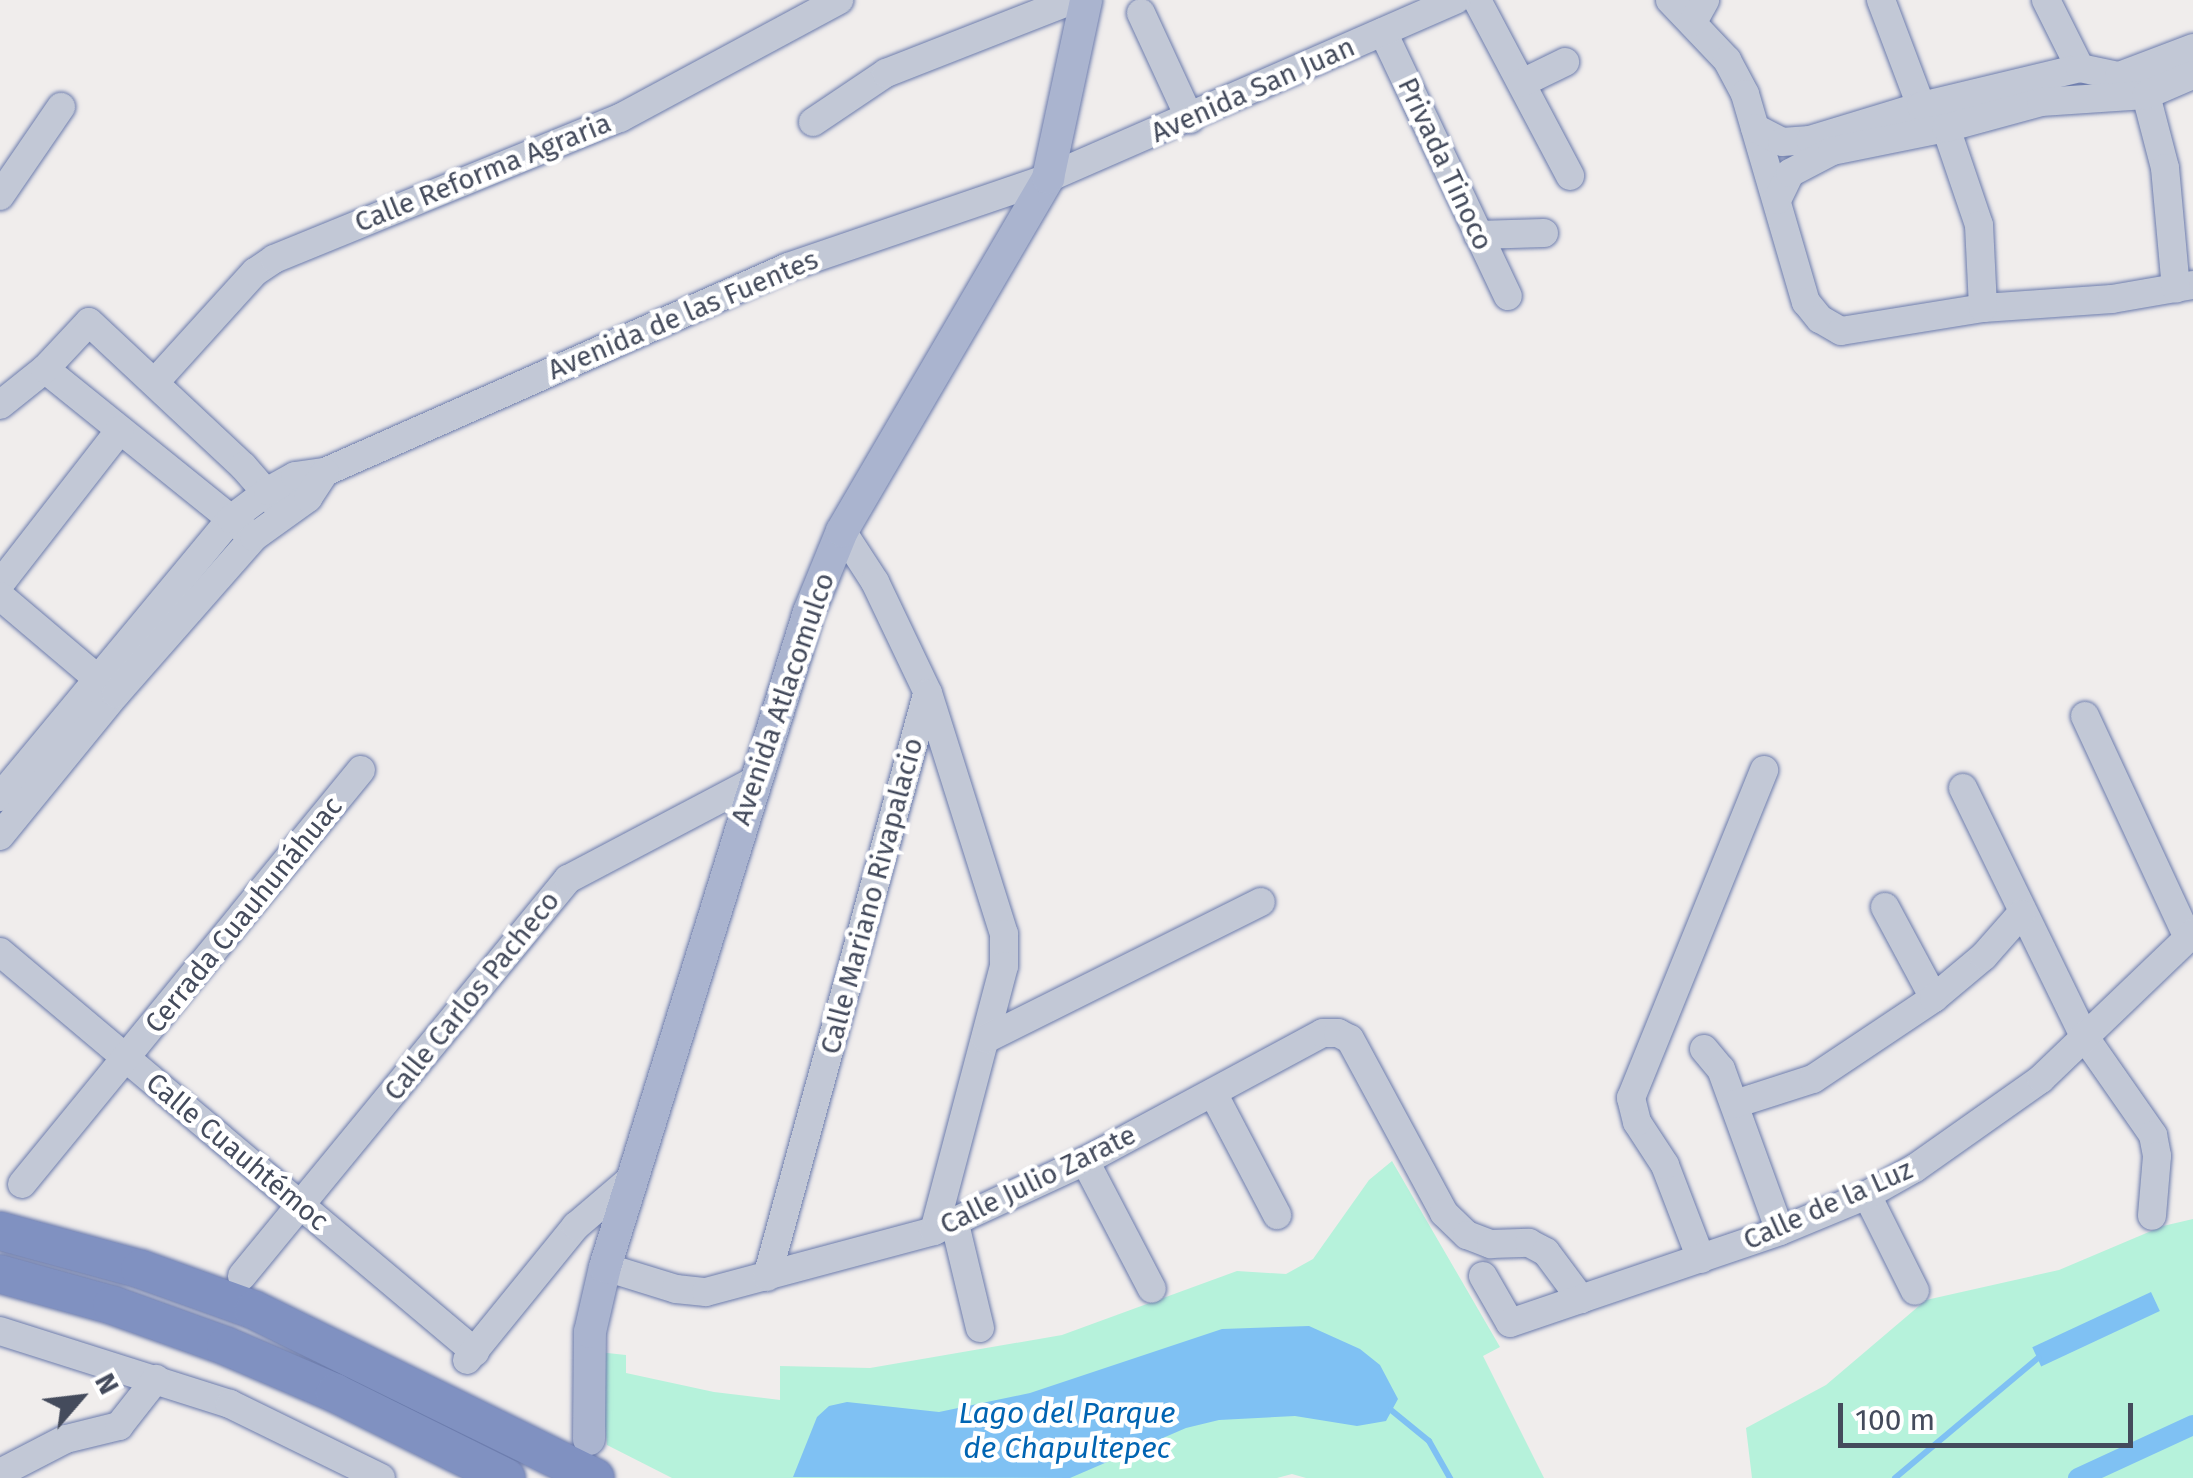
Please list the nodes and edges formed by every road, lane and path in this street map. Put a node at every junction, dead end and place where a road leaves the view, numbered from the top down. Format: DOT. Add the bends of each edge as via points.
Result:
graph roads {
  1 [pos="839,0"];
  2 [pos="1072,0"];
  3 [pos="1086,0"];
  4 [pos="1456,0"];
  5 [pos="1478,0"];
  6 [pos="1670,0"];
  7 [pos="1881,0"];
  8 [pos="2046,0"];
  9 [pos="1409,10"];
  10 [pos="1699,11"];
  11 [pos="1140,13"];
  12 [pos="1384,32"];
  13 [pos="2193,48"];
  14 [pos="1565,62"];
  15 [pos="2080,68"];
  16 [pos="2193,75"];
  17 [pos="1522,83"];
  18 [pos="2146,96"];
  19 [pos="1920,106"];
  20 [pos="61,107"];
  21 [pos="1190,119"];
  22 [pos="812,122"];
  23 [pos="1756,128"];
  24 [pos="1946,128"];
  25 [pos="1570,176"];
  26 [pos="1048,178"];
  27 [pos="0,196"];
  28 [pos="1777,200"];
  29 [pos="1544,233"];
  30 [pos="1478,235"];
  31 [pos="2184,286"];
  32 [pos="1508,296"];
  33 [pos="1982,308"];
  34 [pos="44,370"];
  35 [pos="156,381"];
  36 [pos="0,405"];
  37 [pos="120,430"];
  38 [pos="275,502"];
  39 [pos="231,519"];
  40 [pos="842,532"];
  41 [pos="254,537"];
  42 [pos="0,584"];
  43 [pos="0,596"];
  44 [pos="107,686"];
  45 [pos="928,693"];
  46 [pos="2086,716"];
  47 [pos="361,770"];
  48 [pos="1764,770"];
  49 [pos="754,780"];
  50 [pos="1963,788"];
  51 [pos="0,797"];
  52 [pos="0,836"];
  53 [pos="1261,902"];
  54 [pos="1885,907"];
  55 [pos="2021,914"];
  56 [pos="2190,935"];
  57 [pos="0,952"];
  58 [pos="1934,998"];
  59 [pos="2084,1036"];
  60 [pos="986,1040"];
  61 [pos="1704,1049"];
  62 [pos="128,1060"];
  63 [pos="1213,1093"];
  64 [pos="1735,1104"];
  65 [pos="1084,1161"];
  66 [pos="631,1179"];
  67 [pos="22,1184"];
  68 [pos="1867,1194"];
  69 [pos="301,1205"];
  70 [pos="1277,1215"];
  71 [pos="2152,1216"];
  72 [pos="945,1228"];
  73 [pos="0,1231"];
  74 [pos="1780,1231"];
  75 [pos="1701,1259"];
  76 [pos="604,1267"];
  77 [pos="0,1274"];
  78 [pos="242,1276"];
  79 [pos="767,1276"];
  80 [pos="1482,1276"];
  81 [pos="1152,1289"];
  82 [pos="1915,1291"];
  83 [pos="1581,1299"];
  84 [pos="980,1328"];
  85 [pos="0,1332"];
  86 [pos="156,1378"];
  87 [pos="589,1438"];
  88 [pos="0,1473"];
  89 [pos="374,1476"];
  90 [pos="506,1478"];
  91 [pos="595,1478"];
  1 -- 35 [label="street, Calle Reforma Agraria" via="620,118 274,259"];
  2 -- 22 [label="street" via="886,73"];
  3 -- 26 [label="main road, Avenida Atlacomulco"];
  4 -- 9 [label="street, Avenida San Juan"];
  5 -- 17 [label="street"];
  6 -- 10 [label="street" via="1676,11"];
  7 -- 19 [label="street"];
  8 -- 15 [label="street"];
  9 -- 12 [label="street, Avenida San Juan"];
  10 -- 23 [label="street" via="1745,94"];
  11 -- 21 [label="street"];
  12 -- 21 [label="street, Avenida San Juan"];
  12 -- 30 [label="street, Privada Tinoco"];
  13 -- 15 [label="street" via="2119,76"];
  14 -- 17 [label="street"];
  15 -- 19 [label="street"];
  16 -- 18 [label="street"];
  17 -- 25 [label="street"];
  18 -- 24 [label="street" via="2040,102"];
  18 -- 31 [label="street"];
  19 -- 23 [label="street" via="1810,140 1782,142"];
  20 -- 27 [label="street"];
  21 -- 26 [label="street, Avenida San Juan"];
  23 -- 28 [label="street"];
  24 -- 28 [label="street" via="1832,151 1790,172"];
  24 -- 33 [label="street" via="1979,225"];
  26 -- 38 [label="street, Avenida de las Fuentes" via="788,267 325,472 295,476"];
  26 -- 40 [label="main road, Avenida Atlacomulco"];
  28 -- 33 [label="street" via="1806,302 1840,330"];
  29 -- 30 [label="street"];
  30 -- 32 [label="street, Privada Tinoco"];
  31 -- 33 [label="street" via="2112,299"];
  34 -- 35 [label="street" via="89,322"];
  34 -- 36 [label="street"];
  34 -- 37 [label="street"];
  35 -- 38 [label="street"];
  37 -- 39 [label="street"];
  37 -- 42 [label="street"];
  38 -- 39 [label="street, Avenida de las Fuentes"];
  38 -- 41 [label="street, Avenida de las Fuentes"];
  39 -- 41 [label="street"];
  39 -- 44 [label="street, Avenida de las Fuentes"];
  40 -- 45 [label="street" via="890,610"];
  40 -- 49 [label="main road, Avenida Atlacomulco"];
  41 -- 44 [label="street, Avenida de las Fuentes"];
  43 -- 44 [label="street"];
  44 -- 51 [label="street, Avenida de las Fuentes"];
  44 -- 52 [label="street, Avenida de las Fuentes"];
  45 -- 60 [label="street" via="1004,934 1004,966"];
  45 -- 79 [label="street, Calle Mariano Rivapalacio"];
  46 -- 56 [label="street"];
  47 -- 62 [label="street, Cerrada Cuauhunáhuac"];
  48 -- 75 [label="street" via="1631,1098"];
  49 -- 66 [label="main road, Avenida Atlacomulco"];
  49 -- 69 [label="street, Calle Carlos Pacheco" via="568,879"];
  50 -- 55 [label="street"];
  53 -- 60 [label="street"];
  54 -- 58 [label="street"];
  55 -- 58 [label="street"];
  55 -- 59 [label="street"];
  56 -- 59 [label="street, Calle de la Luz"];
  57 -- 62 [label="street, Calle Cuauhtémoc"];
  58 -- 64 [label="street" via="1813,1079"];
  59 -- 68 [label="street, Calle de la Luz" via="2026,1090"];
  59 -- 71 [label="street" via="2153,1136"];
  60 -- 72 [label="street"];
  61 -- 64 [label="street"];
  62 -- 67 [label="street, Cerrada Cuauhunáhuac"];
  62 -- 69 [label="street, Calle Cuauhtémoc"];
  63 -- 65 [label="street, Calle Julio Zarate"];
  63 -- 70 [label="street"];
  63 -- 83 [label="street, Calle Julio Zarate" via="1323,1032 1338,1033 1350,1040 1444,1214 1492,1244 1530,1243 1546,1252"];
  64 -- 74 [label="street"];
  65 -- 72 [label="street, Calle Julio Zarate"];
  65 -- 81 [label="street"];
  66 -- 69 [label="street, Calle Cuauhtémoc" via="576,1226 471,1356"];
  66 -- 76 [label="main road, Avenida Atlacomulco"];
  68 -- 74 [label="street, Calle de la Luz"];
  68 -- 82 [label="street"];
  69 -- 78 [label="street, Calle Carlos Pacheco"];
  72 -- 79 [label="street, Calle Julio Zarate"];
  72 -- 84 [label="street"];
  73 -- 91 [label="highway" via="140,1269 254,1310"];
  74 -- 75 [label="street, Calle de la Luz"];
  75 -- 83 [label="street, Calle de la Luz"];
  76 -- 79 [label="street, Calle Julio Zarate" via="706,1292"];
  76 -- 87 [label="main road, Avenida Atlacomulco" via="590,1332"];
  77 -- 90 [label="highway" via="226,1346"];
  80 -- 83 [label="street, Calle de la Luz" via="1510,1323"];
  85 -- 86 [label="street"];
  86 -- 88 [label="street" via="128,1420 55,1444"];
  86 -- 89 [label="street" via="230,1404"];
}
